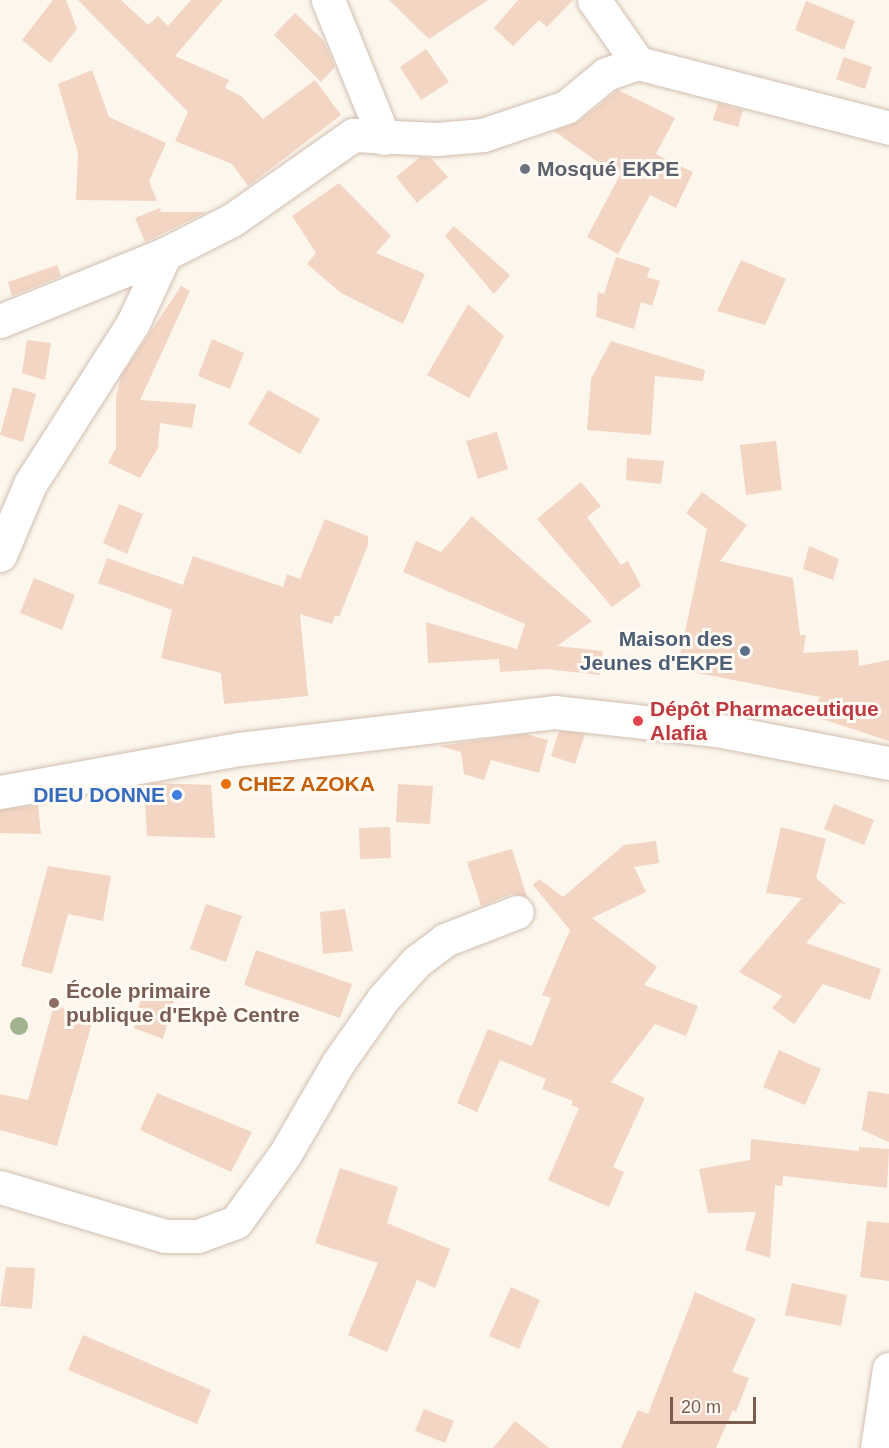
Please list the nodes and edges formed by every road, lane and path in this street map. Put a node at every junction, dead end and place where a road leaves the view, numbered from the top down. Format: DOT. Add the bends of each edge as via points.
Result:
graph roads {
  1 [pos="328,0"];
  2 [pos="594,0"];
  3 [pos="638,63"];
  4 [pos="889,128"];
  5 [pos="384,138"];
  6 [pos="165,254"];
  7 [pos="0,321"];
  8 [pos="0,555"];
  9 [pos="889,763"];
  10 [pos="0,792"];
  11 [pos="517,912"];
  12 [pos="0,1187"];
  13 [pos="889,1369"];
  14 [pos="886,1409"];
  15 [pos="877,1448"];
  1 -- 5 [label="street"];
  2 -- 3 [label="street"];
  3 -- 4 [label="street"];
  3 -- 5 [label="street" via="606,74 566,107 534,122 483,135"];
  5 -- 6 [label="street" via="353,135 232,220"];
  6 -- 7 [label="street"];
  6 -- 8 [label="street" via="133,322 30,484"];
  9 -- 10 [label="street" via="717,730 554,712 239,749"];
  11 -- 12 [label="street" via="446,940 416,962 345,1054 285,1154 236,1222 198,1236 165,1236"];
  13 -- 14 [label="street"];
  14 -- 15 [label="street"];
}
